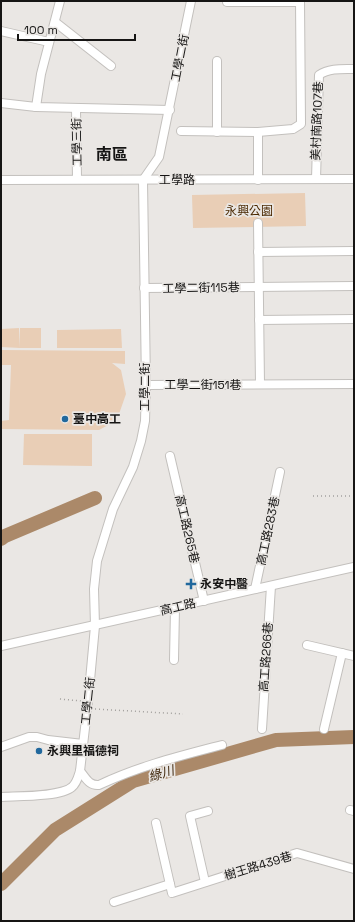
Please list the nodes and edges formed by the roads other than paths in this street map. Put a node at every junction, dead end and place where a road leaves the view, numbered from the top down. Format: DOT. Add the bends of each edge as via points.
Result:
graph roads {
  1 [pos="60,1"];
  2 [pos="191,1"];
  3 [pos="300,1"];
  4 [pos="227,2"];
  5 [pos="55,22"];
  6 [pos="1,31"];
  7 [pos="49,42"];
  8 [pos="217,61"];
  9 [pos="111,66"];
  10 [pos="354,68"];
  11 [pos="1,103"];
  12 [pos="36,107"];
  13 [pos="76,109"];
  14 [pos="170,110"];
  15 [pos="181,131"];
  16 [pos="217,132"];
  17 [pos="258,132"];
  18 [pos="78,179"];
  19 [pos="316,179"];
  20 [pos="354,179"];
  21 [pos="1,180"];
  22 [pos="143,180"];
  23 [pos="258,180"];
  24 [pos="258,223"];
  25 [pos="354,251"];
  26 [pos="258,252"];
  27 [pos="354,286"];
  28 [pos="259,287"];
  29 [pos="144,288"];
  30 [pos="354,319"];
  31 [pos="259,320"];
  32 [pos="260,384"];
  33 [pos="354,384"];
  34 [pos="146,385"];
  35 [pos="170,456"];
  36 [pos="280,472"];
  37 [pos="354,567"];
  38 [pos="271,586"];
  39 [pos="255,589"];
  40 [pos="204,601"];
  41 [pos="175,608"];
  42 [pos="95,626"];
  43 [pos="307,645"];
  44 [pos="1,646"];
  45 [pos="342,653"];
  46 [pos="354,656"];
  47 [pos="174,660"];
  48 [pos="262,729"];
  49 [pos="324,729"];
  50 [pos="83,744"];
  51 [pos="222,744"];
  52 [pos="1,748"];
  53 [pos="80,771"];
  54 [pos="1,797"];
  55 [pos="208,811"];
  56 [pos="156,823"];
  57 [pos="354,869"];
  58 [pos="205,882"];
  59 [pos="170,884"];
  60 [pos="114,902"];
  1 -- 5 [label="street"];
  2 -- 14 [label="street, 工學二街"];
  3 -- 4 [label="street"];
  3 -- 17 [label="street" via="301,124 293,129"];
  5 -- 7 [label="street"];
  5 -- 9 [label="street"];
  6 -- 7 [label="street"];
  7 -- 12 [label="street"];
  8 -- 16 [label="street"];
  10 -- 19 [label="street, 美村南路107巷" via="332,70 319,75"];
  11 -- 12 [label="street, 工學三街"];
  12 -- 13 [label="street, 工學三街"];
  13 -- 14 [label="street"];
  13 -- 18 [label="street, 工學三街"];
  14 -- 22 [label="street, 工學二街" via="159,157"];
  15 -- 16 [label="street"];
  16 -- 17 [label="street"];
  17 -- 23 [label="street"];
  18 -- 21 [label="street, 工學路"];
  18 -- 22 [label="street, 工學路"];
  19 -- 20 [label="street, 工學路"];
  19 -- 23 [label="street, 工學路"];
  22 -- 23 [label="street, 工學路"];
  22 -- 29 [label="street, 工學二街"];
  24 -- 26 [label="street"];
  25 -- 26 [label="street"];
  26 -- 28 [label="street"];
  27 -- 28 [label="street, 工學二街115巷"];
  28 -- 29 [label="street, 工學二街115巷"];
  28 -- 31 [label="street"];
  29 -- 34 [label="street, 工學二街"];
  30 -- 31 [label="street"];
  31 -- 32 [label="street"];
  32 -- 33 [label="street, 工學二街151巷"];
  32 -- 34 [label="street, 工學二街151巷"];
  34 -- 42 [label="street, 工學二街" via="145,421 141,441 133,467 113,509 97,561 94,588"];
  35 -- 40 [label="street, 高工路265巷"];
  36 -- 39 [label="street, 高工路283巷"];
  37 -- 38 [label="street, 高工路"];
  38 -- 39 [label="street, 高工路"];
  38 -- 48 [label="street, 高工路266巷"];
  39 -- 40 [label="street, 高工路"];
  40 -- 41 [label="street, 高工路"];
  41 -- 42 [label="street, 高工路"];
  41 -- 47 [label="street"];
  42 -- 44 [label="street, 高工路"];
  42 -- 50 [label="street, 工學二街"];
  43 -- 45 [label="street"];
  45 -- 46 [label="street"];
  45 -- 49 [label="street"];
  50 -- 52 [label="street" via="29,737"];
  50 -- 53 [label="street, 工學二街"];
  51 -- 53 [label="street" via="151,764 99,785 90,784"];
  53 -- 54 [label="street" via="77,780 66,791"];
  55 -- 58 [label="street" via="190,816"];
  56 -- 59 [label="street"];
  57 -- 58 [label="street, 樹王路439巷" via="297,853"];
  58 -- 59 [label="street, 樹王路439巷" via="172,893"];
  59 -- 60 [label="street"];
}
